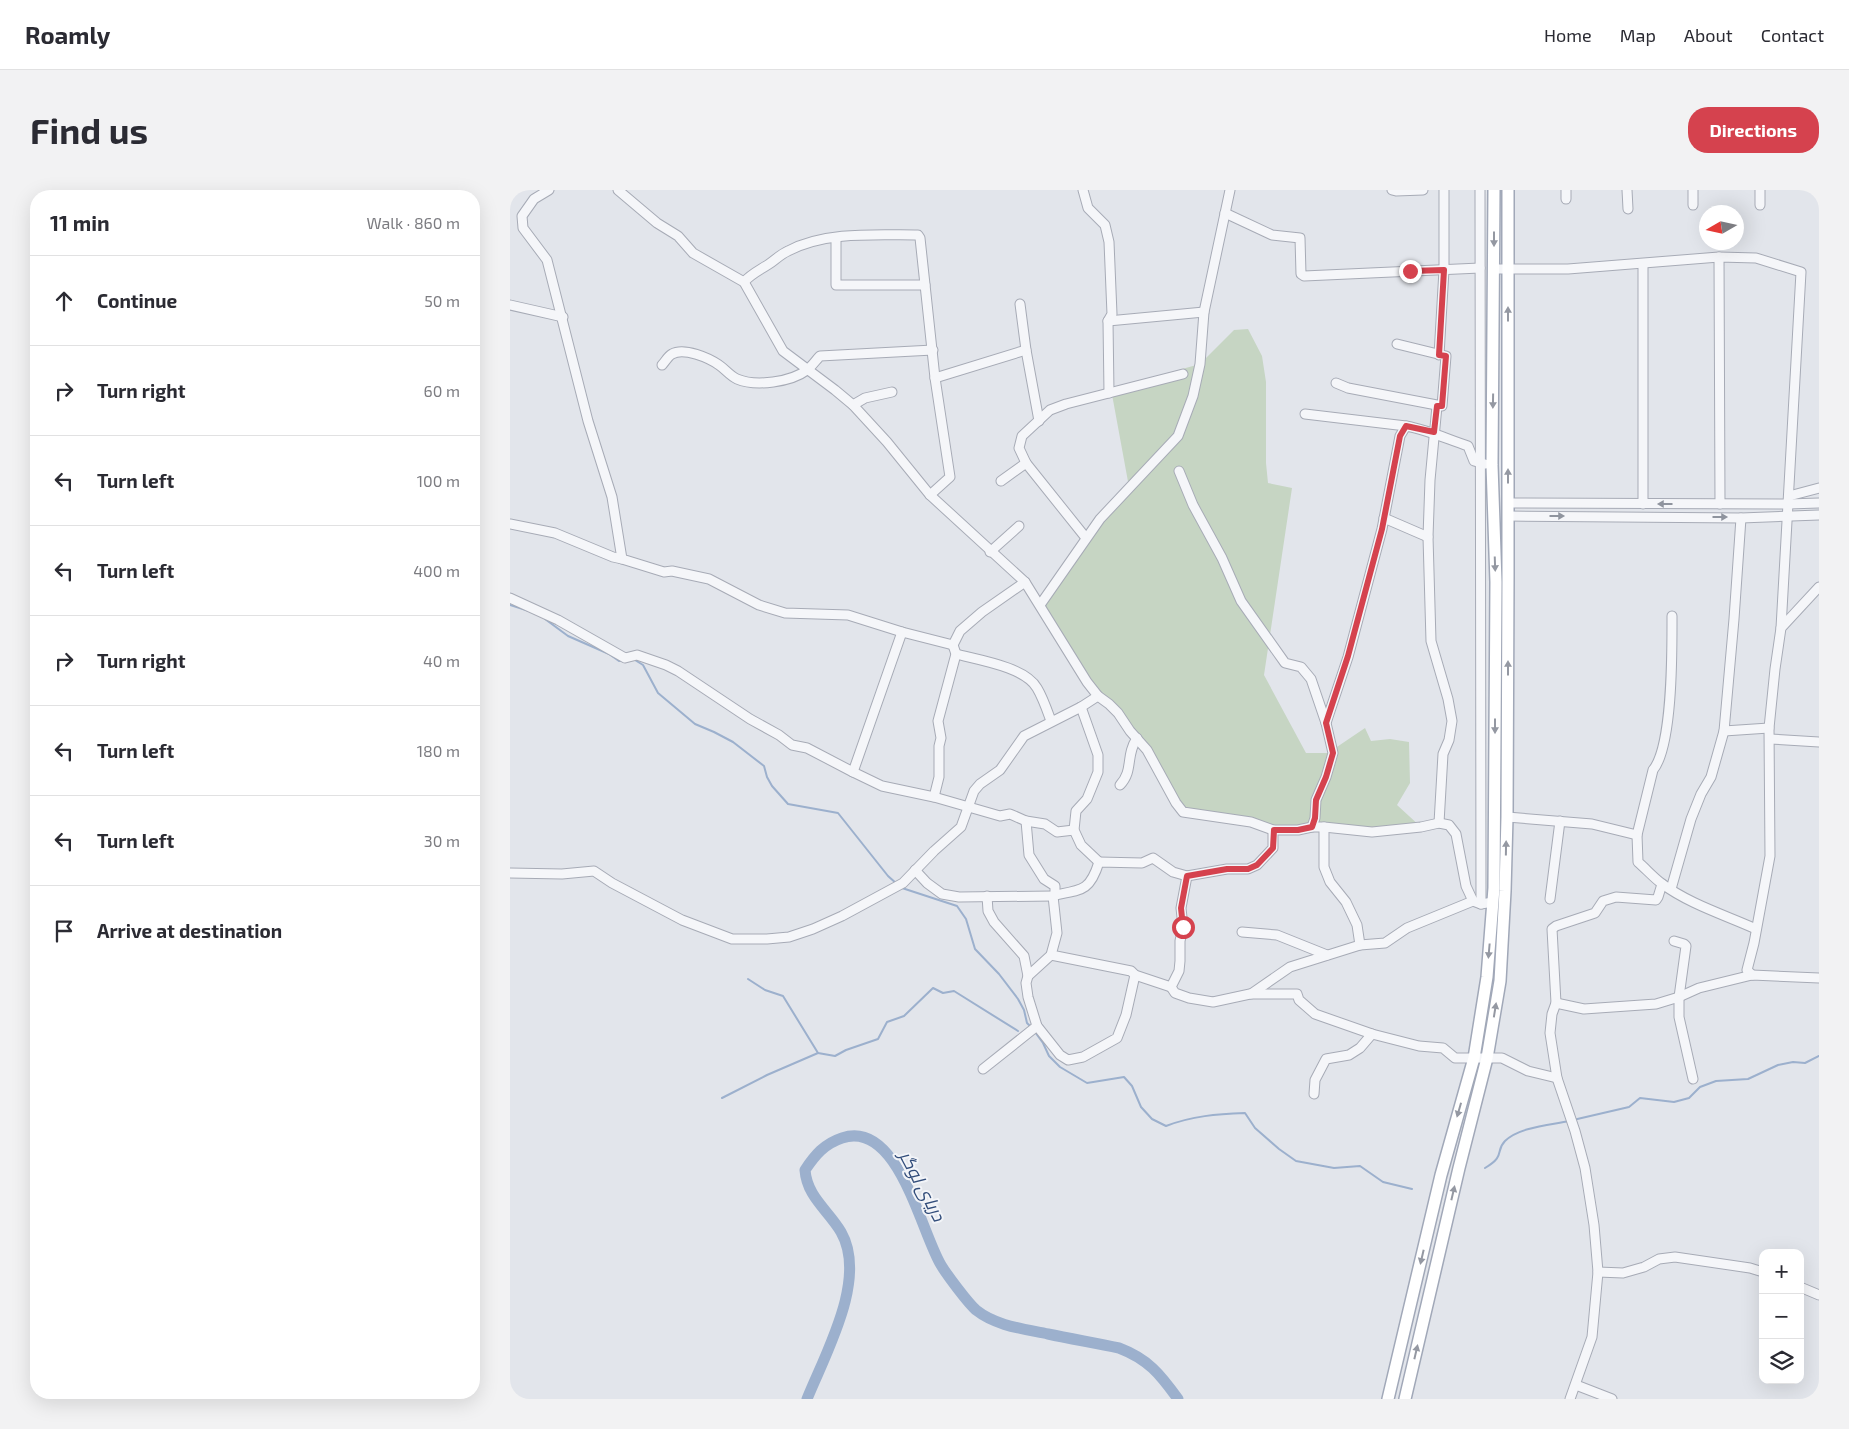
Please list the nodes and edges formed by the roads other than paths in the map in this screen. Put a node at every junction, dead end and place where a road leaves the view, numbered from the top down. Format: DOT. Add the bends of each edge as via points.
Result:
graph roads {
  1 [pos="549,190"];
  2 [pos="618,190"];
  3 [pos="1083,190"];
  4 [pos="1230,190"];
  5 [pos="1392,190"];
  6 [pos="1423,190"];
  7 [pos="1444,190"];
  8 [pos="1480,190"];
  9 [pos="1494,190"];
  10 [pos="1508,190"];
  11 [pos="1627,190"];
  12 [pos="1693,190"];
  13 [pos="1760,190"];
  14 [pos="1760,205"];
  15 [pos="1693,206"];
  16 [pos="1628,209"];
  17 [pos="1225,213"];
  18 [pos="836,238"];
  19 [pos="1719,256"];
  20 [pos="1643,264"];
  21 [pos="1480,268"];
  22 [pos="1494,269"];
  23 [pos="1508,269"];
  24 [pos="1444,270"];
  25 [pos="744,282"];
  26 [pos="925,285"];
  27 [pos="1020,304"];
  28 [pos="510,305"];
  29 [pos="1204,312"];
  30 [pos="563,317"];
  31 [pos="1108,321"];
  32 [pos="1397,344"];
  33 [pos="933,350"];
  34 [pos="1026,350"];
  35 [pos="1439,355"];
  36 [pos="662,365"];
  37 [pos="808,370"];
  38 [pos="1183,374"];
  39 [pos="935,378"];
  40 [pos="1336,383"];
  41 [pos="892,392"];
  42 [pos="1109,393"];
  43 [pos="853,405"];
  44 [pos="1437,406"];
  45 [pos="1305,414"];
  46 [pos="1039,421"];
  47 [pos="1406,426"];
  48 [pos="1434,432"];
  49 [pos="1026,463"];
  50 [pos="1480,463"];
  51 [pos="1492,465"];
  52 [pos="1180,471"];
  53 [pos="1001,481"];
  54 [pos="1819,488"];
  55 [pos="930,495"];
  56 [pos="1789,500"];
  57 [pos="1508,503"];
  58 [pos="1819,503"];
  59 [pos="1643,504"];
  60 [pos="1720,504"];
  61 [pos="1819,515"];
  62 [pos="1508,516"];
  63 [pos="1788,516"];
  64 [pos="1384,518"];
  65 [pos="1741,518"];
  66 [pos="510,524"];
  67 [pos="1019,526"];
  68 [pos="1428,537"];
  69 [pos="1086,538"];
  70 [pos="990,552"];
  71 [pos="622,559"];
  72 [pos="1025,582"];
  73 [pos="1819,588"];
  74 [pos="510,598"];
  75 [pos="1040,605"];
  76 [pos="1672,616"];
  77 [pos="1781,628"];
  78 [pos="902,632"];
  79 [pos="953,644"];
  80 [pos="956,654"];
  81 [pos="1098,696"];
  82 [pos="1081,708"];
  83 [pos="1051,721"];
  84 [pos="1326,723"];
  85 [pos="1769,728"];
  86 [pos="1724,731"];
  87 [pos="1136,738"];
  88 [pos="1770,739"];
  89 [pos="1819,742"];
  90 [pos="853,772"];
  91 [pos="1120,786"];
  92 [pos="934,797"];
  93 [pos="968,807"];
  94 [pos="1507,817"];
  95 [pos="1026,821"];
  96 [pos="1560,821"];
  97 [pos="1439,822"];
  98 [pos="1312,827"];
  99 [pos="1324,827"];
  100 [pos="1074,830"];
  101 [pos="1274,830"];
  102 [pos="1637,835"];
  103 [pos="1099,862"];
  104 [pos="915,870"];
  105 [pos="510,873"];
  106 [pos="1187,876"];
  107 [pos="1662,884"];
  108 [pos="1671,889"];
  109 [pos="1054,895"];
  110 [pos="987,896"];
  111 [pos="1550,899"];
  112 [pos="1477,902"];
  113 [pos="1494,902"];
  114 [pos="1756,929"];
  115 [pos="1242,932"];
  116 [pos="1674,941"];
  117 [pos="1360,945"];
  118 [pos="1051,955"];
  119 [pos="1327,955"];
  120 [pos="1135,975"];
  121 [pos="1752,975"];
  122 [pos="1028,976"];
  123 [pos="1819,978"];
  124 [pos="1171,987"];
  125 [pos="1250,994"];
  126 [pos="1679,997"];
  127 [pos="1556,1003"];
  128 [pos="1034,1028"];
  129 [pos="1372,1034"];
  130 [pos="1474,1058"];
  131 [pos="1487,1058"];
  132 [pos="983,1069"];
  133 [pos="1557,1078"];
  134 [pos="1693,1079"];
  135 [pos="1314,1094"];
  136 [pos="1759,1271"];
  137 [pos="1598,1272"];
  138 [pos="1804,1289"];
  139 [pos="1819,1295"];
  140 [pos="1576,1385"];
  141 [pos="1388,1399"];
  142 [pos="1405,1399"];
  143 [pos="1570,1399"];
  144 [pos="1612,1399"];
  1 -- 30 [label="street" via="534,199 522,216 523,228 548,260"];
  2 -- 25 [label="street" via="657,224 678,236 693,253"];
  3 -- 31 [label="street" via="1088,208 1105,225 1109,242 1112,314"];
  4 -- 17 [label="street"];
  5 -- 6 [label="street"];
  7 -- 24 [label="street"];
  8 -- 21 [label="street"];
  9 -- 22 [label="main road, one-way"];
  10 -- 23 [label="main road"];
  11 -- 16 [label="street"];
  12 -- 15 [label="street"];
  13 -- 14 [label="street"];
  17 -- 24 [label="street" via="1272,235 1300,238 1301,274 1304,276"];
  17 -- 29 [label="street"];
  18 -- 25 [label="street" via="807,243 787,251"];
  18 -- 26 [label="street" via="918,235"];
  18 -- 26 [label="street" via="838,286"];
  19 -- 20 [label="street"];
  19 -- 56 [label="street" via="1756,258 1801,272"];
  19 -- 60 [label="street"];
  20 -- 23 [label="street"];
  20 -- 59 [label="street"];
  21 -- 24 [label="street"];
  21 -- 50 [label="street"];
  22 -- 23 [label="street"];
  22 -- 51 [label="main road, one-way"];
  57 -- 23 [label="main road, one-way"];
  24 -- 35 [label="street"];
  25 -- 37 [label="street" via="783,351"];
  26 -- 33 [label="street"];
  27 -- 34 [label="street"];
  28 -- 30 [label="street"];
  29 -- 31 [label="street"];
  29 -- 69 [label="street" via="1200,364 1193,396 1178,436"];
  30 -- 71 [label="street" via="588,421 612,497"];
  31 -- 42 [label="street"];
  32 -- 35 [label="street"];
  33 -- 37 [label="street" via="820,356"];
  33 -- 39 [label="street"];
  34 -- 39 [label="street"];
  34 -- 46 [label="street"];
  35 -- 44 [label="street" via="1446,356 1442,406"];
  36 -- 37 [label="street" via="672,354 683,351 706,357 743,381 774,383"];
  37 -- 43 [label="street"];
  38 -- 42 [label="street"];
  39 -- 55 [label="street" via="950,477"];
  40 -- 44 [label="street"];
  41 -- 43 [label="street" via="865,398"];
  42 -- 46 [label="street" via="1050,410"];
  43 -- 55 [label="street"];
  44 -- 48 [label="street"];
  45 -- 47 [label="street"];
  46 -- 49 [label="street" via="1022,436 1019,448"];
  47 -- 48 [label="street"];
  47 -- 64 [label="street" via="1400,436"];
  48 -- 50 [label="street" via="1442,438 1468,446 1474,461"];
  48 -- 68 [label="street"];
  49 -- 53 [label="street"];
  49 -- 69 [label="street"];
  50 -- 51 [label="street"];
  50 -- 112 [label="street"];
  51 -- 113 [label="main road, one-way" via="1496,582"];
  52 -- 84 [label="street" via="1192,505 1222,558 1241,601 1284,664 1302,667 1311,679"];
  54 -- 56 [label="street"];
  55 -- 70 [label="street"];
  56 -- 58 [label="street"];
  56 -- 60 [label="street"];
  56 -- 63 [label="street"];
  57 -- 59 [label="street"];
  57 -- 62 [label="main road"];
  60 -- 59 [label="street, one-way"];
  61 -- 63 [label="street"];
  62 -- 65 [label="street, one-way"];
  94 -- 62 [label="main road, one-way"];
  63 -- 65 [label="street"];
  63 -- 77 [label="street"];
  64 -- 68 [label="street"];
  64 -- 84 [label="street" via="1348,656"];
  65 -- 86 [label="street"];
  66 -- 71 [label="street" via="555,533"];
  67 -- 70 [label="street"];
  68 -- 97 [label="street" via="1432,641 1452,721 1444,754"];
  69 -- 75 [label="street"];
  70 -- 72 [label="street"];
  71 -- 78 [label="street" via="664,572 710,579 759,604 785,613 848,614"];
  72 -- 75 [label="street"];
  72 -- 79 [label="street" via="982,612 960,631"];
  73 -- 77 [label="street"];
  74 -- 90 [label="street" via="558,620 625,658 637,655 678,671 792,745 807,748"];
  75 -- 81 [label="street"];
  76 -- 102 [label="street" via="1672,674 1664,742"];
  77 -- 85 [label="street"];
  78 -- 79 [label="street"];
  78 -- 90 [label="street"];
  79 -- 80 [label="street"];
  80 -- 83 [label="street" via="1024,676 1037,687"];
  80 -- 92 [label="street" via="938,721 941,738 939,777"];
  81 -- 82 [label="street"];
  81 -- 87 [label="street" via="1118,713"];
  82 -- 83 [label="street"];
  82 -- 100 [label="street" via="1098,755 1098,772 1087,798 1076,811"];
  83 -- 93 [label="street" via="1024,736 1000,770 980,784"];
  84 -- 98 [label="street" via="1333,753 1316,800"];
  85 -- 86 [label="street"];
  85 -- 88 [label="street"];
  86 -- 108 [label="street" via="1711,777 1691,819"];
  87 -- 91 [label="street" via="1131,747 1127,778"];
  87 -- 101 [label="street" via="1147,750 1183,812 1251,822"];
  88 -- 89 [label="street"];
  88 -- 114 [label="street" via="1770,856"];
  90 -- 92 [label="street" via="882,786"];
  92 -- 93 [label="street"];
  93 -- 95 [label="street" via="1000,816 1010,814"];
  93 -- 104 [label="street" via="961,827"];
  94 -- 96 [label="street"];
  131 -- 94 [label="main road, one-way" via="1500,981"];
  95 -- 100 [label="street" via="1045,824 1057,832"];
  95 -- 109 [label="street" via="1029,855 1044,879 1055,886"];
  96 -- 102 [label="street" via="1592,824"];
  96 -- 111 [label="street"];
  97 -- 99 [label="street" via="1372,832"];
  97 -- 112 [label="street" via="1449,825 1456,834 1466,886"];
  98 -- 99 [label="street"];
  98 -- 101 [label="street"];
  99 -- 117 [label="street" via="1324,867 1330,882 1346,902 1357,926"];
  100 -- 103 [label="street"];
  101 -- 106 [label="street" via="1273,848 1257,865 1248,869"];
  102 -- 107 [label="street" via="1638,862"];
  103 -- 106 [label="street" via="1142,863 1153,858 1173,872"];
  103 -- 109 [label="street" via="1094,878 1079,890"];
  104 -- 105 [label="street" via="900,885 813,930 767,939 732,939 682,920 594,871"];
  104 -- 110 [label="street" via="942,894"];
  106 -- 124 [label="street" via="1181,908 1183,927 1179,971"];
  107 -- 108 [label="street"];
  107 -- 127 [label="street" via="1656,900 1616,897 1603,901 1594,913 1552,929"];
  108 -- 114 [label="street"];
  109 -- 110 [label="street"];
  109 -- 118 [label="street" via="1057,933"];
  110 -- 122 [label="street" via="988,912 1024,956"];
  112 -- 113 [label="street"];
  112 -- 117 [label="street" via="1408,928 1384,943"];
  113 -- 130 [label="main road, one-way" via="1487,977"];
  114 -- 121 [label="street" via="1747,970"];
  115 -- 119 [label="street" via="1277,935"];
  116 -- 126 [label="street" via="1686,946"];
  117 -- 119 [label="street"];
  118 -- 120 [label="street" via="1131,971"];
  118 -- 122 [label="street"];
  119 -- 125 [label="street" via="1290,967"];
  120 -- 124 [label="street"];
  120 -- 128 [label="street" via="1128,1009 1117,1038 1094,1052 1068,1060"];
  121 -- 123 [label="street"];
  121 -- 126 [label="street" via="1699,988"];
  122 -- 128 [label="street" via="1026,983"];
  124 -- 125 [label="street" via="1175,993 1189,998 1213,1002"];
  125 -- 129 [label="street" via="1296,994 1315,1014"];
  126 -- 127 [label="street" via="1656,1004 1584,1008"];
  126 -- 134 [label="street" via="1680,1026"];
  127 -- 133 [label="street" via="1550,1033"];
  128 -- 132 [label="street"];
  129 -- 130 [label="street" via="1419,1046 1443,1048 1455,1058"];
  129 -- 135 [label="street" via="1349,1055 1326,1059 1315,1080"];
  130 -- 131 [label="street"];
  130 -- 141 [label="main road, one-way" via="1441,1175"];
  131 -- 133 [label="street" via="1502,1058 1528,1071"];
  142 -- 131 [label="main road, one-way"];
  133 -- 137 [label="street" via="1586,1177"];
  136 -- 137 [label="street" via="1675,1257 1659,1259 1623,1273"];
  137 -- 140 [label="street" via="1592,1337"];
  138 -- 139 [label="street"];
  140 -- 143 [label="street"];
  140 -- 144 [label="street"];
}
